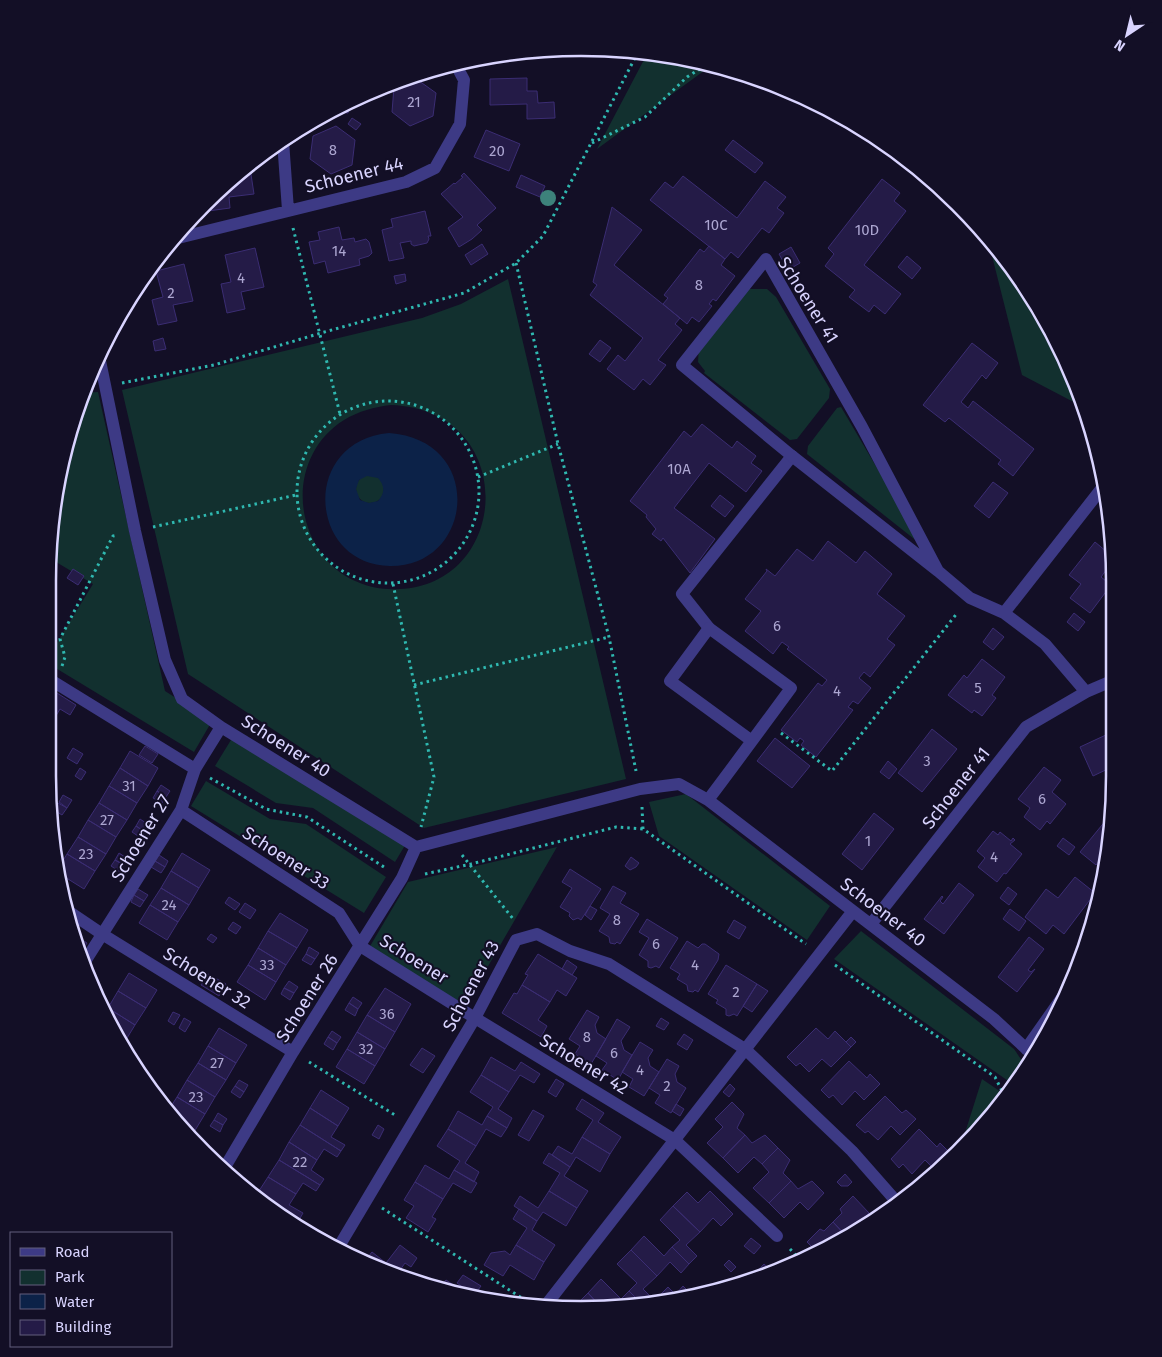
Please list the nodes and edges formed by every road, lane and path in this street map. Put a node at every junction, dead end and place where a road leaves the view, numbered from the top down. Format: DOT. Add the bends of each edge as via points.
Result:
graph roads {
  1 [pos="634,59"];
  2 [pos="699,70"];
  3 [pos="459,71"];
  4 [pos="592,143"];
  5 [pos="284,149"];
  6 [pos="288,210"];
  7 [pos="185,236"];
  8 [pos="516,263"];
  9 [pos="321,333"];
  10 [pos="101,370"];
  11 [pos="104,386"];
  12 [pos="340,414"];
  13 [pos="558,444"];
  14 [pos="792,456"];
  15 [pos="478,477"];
  16 [pos="1098,493"];
  17 [pos="938,571"];
  18 [pos="392,584"];
  19 [pos="970,598"];
  20 [pos="1004,613"];
  21 [pos="709,628"];
  22 [pos="608,638"];
  23 [pos="56,683"];
  24 [pos="1106,683"];
  25 [pos="414,685"];
  26 [pos="1086,692"];
  27 [pos="766,722"];
  28 [pos="221,727"];
  29 [pos="752,741"];
  30 [pos="195,769"];
  31 [pos="640,789"];
  32 [pos="708,800"];
  33 [pos="181,810"];
  34 [pos="448,839"];
  35 [pos="416,847"];
  36 [pos="853,911"];
  37 [pos="75,916"];
  38 [pos="871,924"];
  39 [pos="102,934"];
  40 [pos="527,937"];
  41 [pos="360,946"];
  42 [pos="820,954"];
  43 [pos="88,956"];
  44 [pos="475,1018"];
  45 [pos="745,1050"];
  46 [pos="1028,1050"];
  47 [pos="293,1052"];
  48 [pos="1001,1090"];
  49 [pos="411,1125"];
  50 [pos="675,1140"];
  51 [pos="227,1163"];
  52 [pos="893,1197"];
  53 [pos="367,1198"];
  54 [pos="777,1236"];
  55 [pos="341,1243"];
  56 [pos="519,1297"];
  57 [pos="550,1300"];
  1 -- 4 [label="path"];
  2 -- 4 [label="path" via="645,117"];
  3 -- 6 [label="street, Schoener 44" via="464,80 460,124 435,168 406,182"];
  4 -- 8 [label="path" via="542,236"];
  5 -- 6 [label="street, Schoener 44"];
  6 -- 7 [label="street, Schoener 44"];
  6 -- 9 [label="path"];
  8 -- 9 [label="path" via="464,293"];
  8 -- 13 [label="path"];
  9 -- 11 [label="path" via="214,365"];
  9 -- 12 [label="path"];
  10 -- 11 [label="street, Schoener 40"];
  11 -- 28 [label="street, Schoener 40" via="165,660 182,699"];
  12 -- 15 [label="path" via="368,403 397,401 426,409 451,426 469,449"];
  12 -- 18 [label="path" via="316,435 301,463 296,495 302,523 316,549 337,569 363,581"];
  13 -- 15 [label="path"];
  13 -- 22 [label="path"];
  14 -- 17 [label="street, Schoener 41"];
  14 -- 17 [label="street, Schoener 41" via="682,365 766,259 862,427"];
  14 -- 21 [label="street" via="682,594"];
  15 -- 18 [label="path" via="476,515 468,537 449,561 423,578"];
  16 -- 20 [label="street"];
  17 -- 19 [label="street, Schoener 41"];
  18 -- 25 [label="path"];
  19 -- 20 [label="street, Schoener 41"];
  19 -- 27 [label="path" via="832,771"];
  20 -- 26 [label="street, Schoener 41" via="1045,644"];
  21 -- 27 [label="street" via="791,688"];
  21 -- 29 [label="street" via="670,681"];
  22 -- 25 [label="path"];
  22 -- 31 [label="path"];
  23 -- 30 [label="street"];
  24 -- 26 [label="street, Schoener 41"];
  25 -- 35 [label="path" via="434,777"];
  26 -- 38 [label="street, Schoener 41" via="1026,727"];
  27 -- 29 [label="street"];
  28 -- 30 [label="street, Schoener 27"];
  28 -- 35 [label="street, Schoener 40"];
  29 -- 32 [label="street"];
  30 -- 33 [label="street, Schoener 27"];
  31 -- 32 [label="street, Schoener 40" via="679,784"];
  31 -- 34 [label="street, Schoener 40"];
  31 -- 42 [label="path" via="644,829"];
  32 -- 36 [label="street, Schoener 40"];
  33 -- 39 [label="street, Schoener 27"];
  33 -- 41 [label="street, Schoener 33" via="339,913"];
  34 -- 35 [label="street, Schoener 40"];
  34 -- 40 [label="path"];
  35 -- 41 [label="street, Schoener 26" via="402,878"];
  36 -- 38 [label="street, Schoener 40"];
  36 -- 42 [label="street"];
  37 -- 39 [label="street, Schoener 32"];
  38 -- 46 [label="street, Schoener 40" via="994,1019"];
  39 -- 43 [label="street, Schoener 27"];
  39 -- 47 [label="street, Schoener 32"];
  40 -- 44 [label="street, Schoener 43" via="516,940"];
  40 -- 45 [label="street, Schoener 43" via="537,934 570,951 609,964"];
  41 -- 44 [label="street, Schoener"];
  41 -- 47 [label="street, Schoener 26"];
  42 -- 45 [label="street"];
  42 -- 48 [label="path" via="995,1077"];
  44 -- 49 [label="street, Schoener 43"];
  44 -- 50 [label="street, Schoener 42"];
  45 -- 50 [label="street"];
  45 -- 52 [label="street" via="852,1151"];
  47 -- 49 [label="path"];
  47 -- 51 [label="street, Schoener 26"];
  49 -- 53 [label="street, Schoener 43"];
  50 -- 54 [label="street, Schoener 42"];
  50 -- 57 [label="street"];
  53 -- 55 [label="street, Schoener 43"];
  53 -- 56 [label="path"];
}
